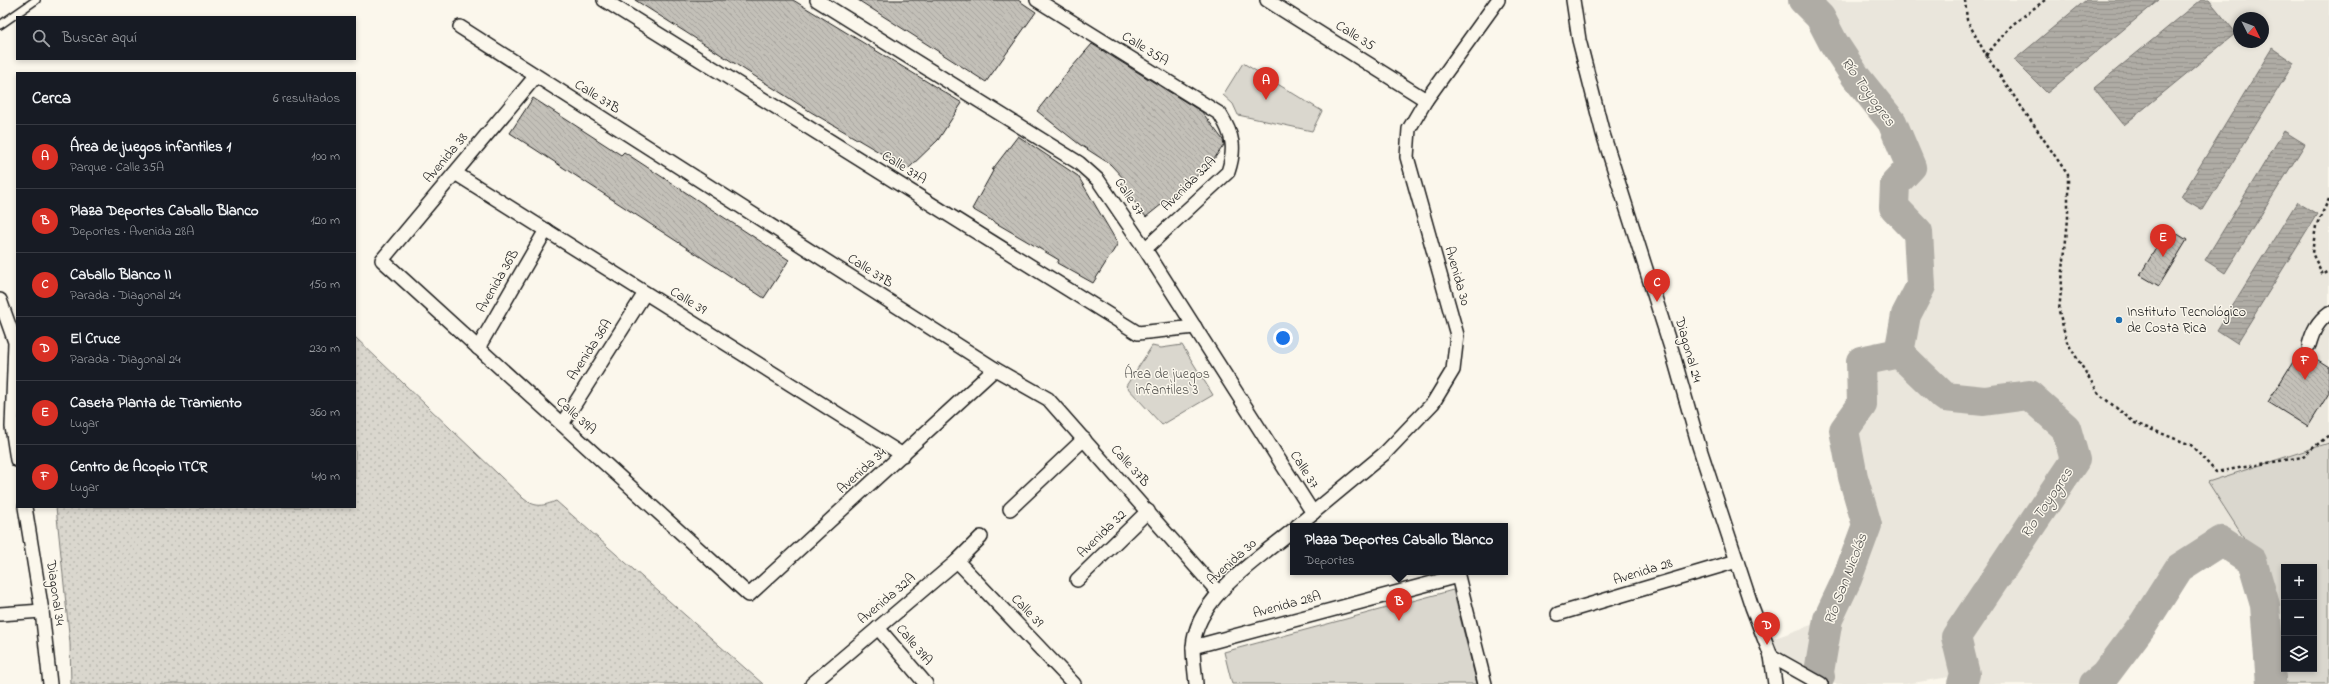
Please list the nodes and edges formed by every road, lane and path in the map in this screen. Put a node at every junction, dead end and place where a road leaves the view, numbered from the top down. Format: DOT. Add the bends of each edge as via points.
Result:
graph roads {
  1 [pos="36,0"];
  2 [pos="604,0"];
  3 [pos="817,0"];
  4 [pos="1037,0"];
  5 [pos="1267,0"];
  6 [pos="1498,0"];
  7 [pos="1573,0"];
  8 [pos="1965,0"];
  9 [pos="2045,0"];
  10 [pos="0,24"];
  11 [pos="460,27"];
  12 [pos="1986,55"];
  13 [pos="535,76"];
  14 [pos="1426,100"];
  15 [pos="1230,131"];
  16 [pos="455,173"];
  17 [pos="2329,199"];
  18 [pos="546,230"];
  19 [pos="1145,248"];
  20 [pos="382,260"];
  21 [pos="2329,271"];
  22 [pos="645,293"];
  23 [pos="0,300"];
  24 [pos="2329,313"];
  25 [pos="1195,327"];
  26 [pos="2309,345"];
  27 [pos="478,348"];
  28 [pos="995,369"];
  29 [pos="562,424"];
  30 [pos="2329,436"];
  31 [pos="1084,439"];
  32 [pos="16,453"];
  33 [pos="903,455"];
  34 [pos="25,508"];
  35 [pos="1010,509"];
  36 [pos="1148,511"];
  37 [pos="1313,513"];
  38 [pos="1301,523"];
  39 [pos="1290,532"];
  40 [pos="981,537"];
  41 [pos="957,561"];
  42 [pos="1737,561"];
  43 [pos="1077,580"];
  44 [pos="1218,592"];
  45 [pos="749,595"];
  46 [pos="42,611"];
  47 [pos="0,614"];
  48 [pos="1558,614"];
  49 [pos="878,628"];
  50 [pos="1193,647"];
  51 [pos="1771,656"];
  52 [pos="50,684"];
  53 [pos="812,684"];
  54 [pos="926,684"];
  55 [pos="1074,684"];
  56 [pos="1196,684"];
  57 [pos="1485,684"];
  58 [pos="1775,684"];
  59 [pos="1821,684"];
  1 -- 10 [label="lane"];
  2 -- 25 [label="street, Calle 37A" via="1138,333"];
  3 -- 19 [label="street, Calle 37" via="1079,163 1098,180"];
  4 -- 15 [label="street, Calle 35A" via="1220,114"];
  5 -- 14 [label="street, Calle 35"];
  6 -- 14 [label="street, Avenida 30"];
  7 -- 42 [label="street, Diagonal 24" via="1579,40 1603,134"];
  8 -- 12 [label="path" via="1967,20"];
  9 -- 12 [label="path" via="2012,25"];
  11 -- 13 [label="street, Calle 37B"];
  12 -- 30 [label="path" via="2068,175 2068,219 2059,311 2067,342 2099,394 2135,424 2191,446 2216,472 2302,457"];
  13 -- 16 [label="street, Avenida 38"];
  13 -- 28 [label="street, Calle 37B"];
  14 -- 37 [label="street, Avenida 30" via="1409,129 1406,157 1457,335 1453,370 1433,403 1385,453"];
  15 -- 19 [label="street, Avenida 32A" via="1234,155 1228,172"];
  16 -- 18 [label="street, Calle 39"];
  16 -- 20 [label="street, Avenida 38"];
  17 -- 21 [label="path" via="2316,226 2312,253 2323,275"];
  18 -- 22 [label="street, Calle 39"];
  18 -- 27 [label="street, Avenida 36B"];
  19 -- 25 [label="street, Calle 37"];
  20 -- 27 [label="street, Calle 39A"];
  22 -- 29 [label="street, Avenida 36A"];
  22 -- 33 [label="street, Calle 39"];
  23 -- 32 [label="street" via="15,342 12,427"];
  24 -- 26 [label="street" via="2317,325"];
  25 -- 37 [label="street, Calle 37"];
  27 -- 29 [label="street, Calle 39A"];
  28 -- 31 [label="street, Calle 37B" via="1048,399"];
  28 -- 33 [label="street, Avenida 34"];
  29 -- 45 [label="street, Calle 39A"];
  31 -- 35 [label="street"];
  31 -- 36 [label="street, Calle 37B"];
  33 -- 45 [label="street, Avenida 34"];
  34 -- 46 [label="street, Diagonal 34"];
  36 -- 43 [label="street, Avenida 32"];
  36 -- 44 [label="street, Calle 37B"];
  37 -- 38 [label="street, Avenida 30"];
  39 -- 44 [label="street, Avenida 30"];
  40 -- 41 [label="street, Avenida 32A"];
  41 -- 49 [label="street, Avenida 32A"];
  41 -- 55 [label="street, Calle 39"];
  42 -- 48 [label="street, Avenida 28"];
  42 -- 51 [label="street, Diagonal 24"];
  44 -- 50 [label="street, Avenida 30" via="1199,624"];
  46 -- 47 [label="street"];
  46 -- 52 [label="street, Diagonal 34"];
  49 -- 53 [label="street, Avenida 32A"];
  49 -- 54 [label="street, Calle 39A"];
  50 -- 56 [label="street, Avenida 30"];
  50 -- 57 [label="street, Avenida 28A" via="1458,576"];
  51 -- 58 [label="street, Diagonal 24"];
  51 -- 59 [label="street"];
}
